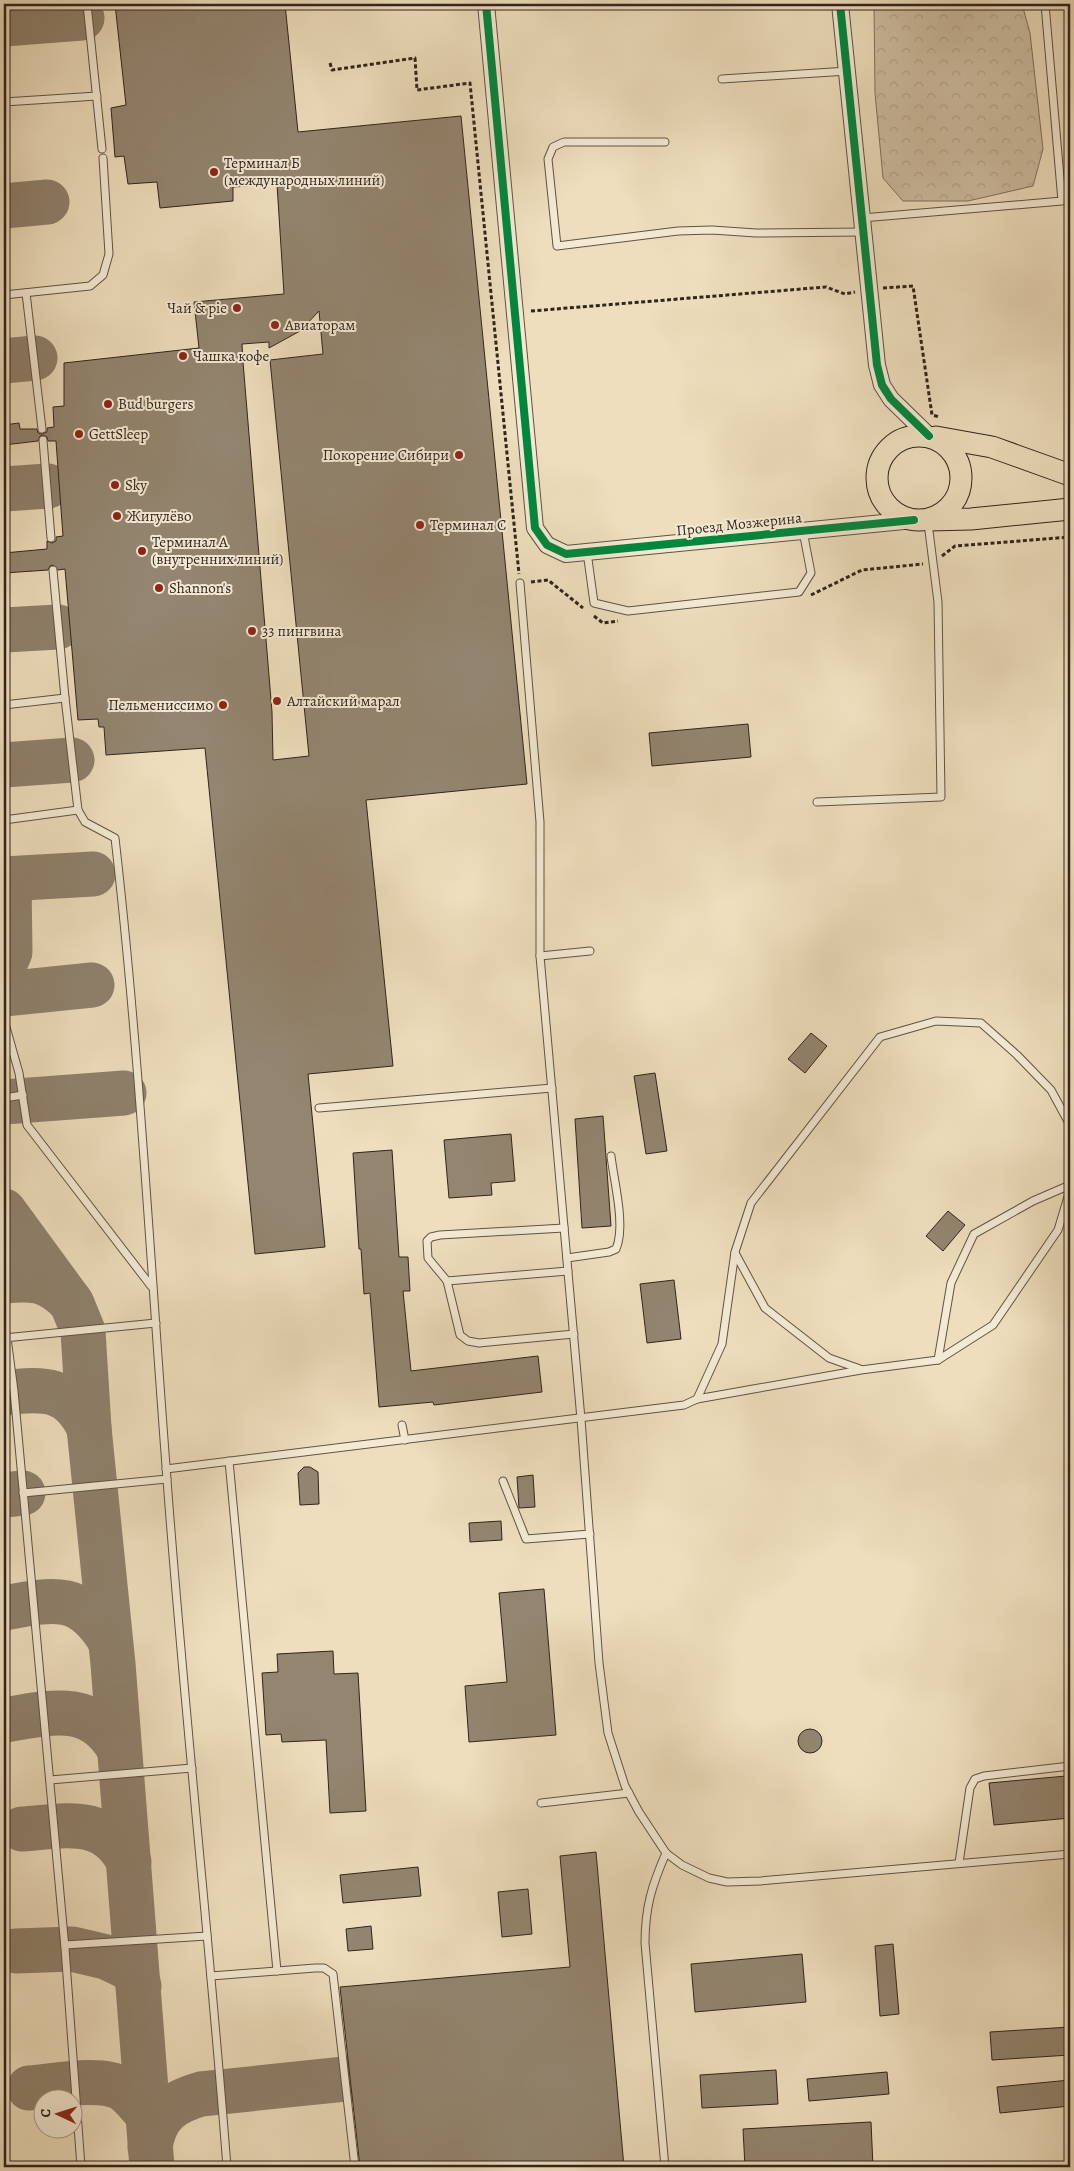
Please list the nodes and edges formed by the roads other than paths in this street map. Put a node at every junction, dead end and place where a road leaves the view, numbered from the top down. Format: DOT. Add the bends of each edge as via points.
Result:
graph roads {
  1 [pos="87,4"];
  2 [pos="486,4"];
  3 [pos="840,4"];
  4 [pos="1045,4"];
  5 [pos="848,71"];
  6 [pos="722,79"];
  7 [pos="97,96"];
  8 [pos="4,102"];
  9 [pos="665,142"];
  10 [pos="102,149"];
  11 [pos="103,158"];
  12 [pos="862,225"];
  13 [pos="26,293"];
  14 [pos="4,295"];
  15 [pos="42,429"];
  16 [pos="930,436"];
  17 [pos="43,440"];
  18 [pos="1070,474"];
  19 [pos="1070,509"];
  20 [pos="921,520"];
  21 [pos="803,531"];
  22 [pos="51,538"];
  23 [pos="587,552"];
  24 [pos="54,570"];
  25 [pos="520,583"];
  26 [pos="65,698"];
  27 [pos="4,705"];
  28 [pos="817,802"];
  29 [pos="78,810"];
  30 [pos="4,820"];
  31 [pos="590,951"];
  32 [pos="540,956"];
  33 [pos="4,1020"];
  34 [pos="552,1088"];
  35 [pos="23,1094"];
  36 [pos="4,1098"];
  37 [pos="320,1108"];
  38 [pos="1070,1125"];
  39 [pos="611,1156"];
  40 [pos="1070,1185"];
  41 [pos="1070,1190"];
  42 [pos="564,1228"];
  43 [pos="735,1252"];
  44 [pos="567,1258"];
  45 [pos="568,1271"];
  46 [pos="447,1281"];
  47 [pos="152,1286"];
  48 [pos="156,1323"];
  49 [pos="574,1334"];
  50 [pos="5,1336"];
  51 [pos="938,1360"];
  52 [pos="861,1370"];
  53 [pos="697,1399"];
  54 [pos="581,1419"];
  55 [pos="402,1425"];
  56 [pos="405,1440"];
  57 [pos="229,1461"];
  58 [pos="166,1469"];
  59 [pos="167,1479"];
  60 [pos="503,1481"];
  61 [pos="23,1493"];
  62 [pos="590,1534"];
  63 [pos="1070,1766"];
  64 [pos="192,1768"];
  65 [pos="50,1780"];
  66 [pos="629,1793"];
  67 [pos="541,1802"];
  68 [pos="666,1853"];
  69 [pos="1070,1854"];
  70 [pos="959,1863"];
  71 [pos="207,1936"];
  72 [pos="64,1945"];
  73 [pos="277,1971"];
  74 [pos="211,1976"];
  75 [pos="81,2167"];
  76 [pos="227,2167"];
  77 [pos="355,2167"];
  78 [pos="665,2167"];
  1 -- 7 [label="lane"];
  2 -- 23 [label="street, Проезд Мозжерина" via="535,528 547,545 566,554"];
  3 -- 5 [label="street"];
  4 -- 12 [label="lane" via="1062,202"];
  5 -- 6 [label="lane"];
  5 -- 12 [label="street"];
  7 -- 8 [label="lane"];
  7 -- 10 [label="lane"];
  9 -- 12 [label="lane" via="564,142 553,147 548,159 557,246 678,231 756,233"];
  11 -- 13 [label="lane" via="109,254 103,275 90,286"];
  12 -- 16 [label="street" via="882,385 891,399"];
  13 -- 14 [label="lane"];
  13 -- 15 [label="lane"];
  16 -- 18 [label="main road" via="992,447"];
  16 -- 20 [label="main road, Проезд Мозжерина" via="953,452 962,479 952,505 941,514"];
  16 -- 20 [label="main road" via="902,438 881,457 876,470 876,484 885,503 900,517"];
  17 -- 22 [label="lane"];
  19 -- 20 [label="main road" via="971,519"];
  20 -- 21 [label="street, Проезд Мозжерина"];
  20 -- 28 [label="lane" via="938,602 942,797"];
  21 -- 23 [label="street, Проезд Мозжерина"];
  21 -- 23 [label="lane" via="810,573 799,592 628,611 594,603"];
  24 -- 26 [label="lane"];
  25 -- 32 [label="lane" via="540,822"];
  26 -- 27 [label="lane"];
  26 -- 29 [label="lane"];
  29 -- 30 [label="lane"];
  29 -- 47 [label="lane" via="85,822 115,838 138,1076"];
  31 -- 32 [label="lane"];
  32 -- 34 [label="lane"];
  33 -- 35 [label="lane"];
  34 -- 37 [label="lane"];
  34 -- 42 [label="lane"];
  35 -- 36 [label="lane"];
  35 -- 47 [label="lane" via="29,1129"];
  38 -- 43 [label="lane" via="1051,1090 981,1023 936,1021 880,1037 751,1203"];
  39 -- 44 [label="lane" via="620,1228 616,1249"];
  40 -- 51 [label="lane" via="1033,1201 974,1234 951,1283"];
  41 -- 51 [label="lane" via="1058,1230 993,1325"];
  42 -- 44 [label="lane"];
  42 -- 46 [label="lane" via="431,1237 427,1241 428,1258"];
  43 -- 52 [label="lane" via="765,1308 830,1358"];
  43 -- 53 [label="lane" via="722,1344"];
  44 -- 45 [label="lane"];
  45 -- 46 [label="lane"];
  45 -- 49 [label="lane"];
  46 -- 49 [label="lane" via="460,1335 468,1342"];
  47 -- 48 [label="lane"];
  48 -- 50 [label="lane"];
  48 -- 58 [label="lane"];
  49 -- 54 [label="lane"];
  50 -- 61 [label="lane" via="14,1392"];
  51 -- 52 [label="lane"];
  52 -- 53 [label="lane"];
  53 -- 54 [label="lane" via="684,1405"];
  54 -- 56 [label="lane"];
  54 -- 62 [label="lane"];
  55 -- 56 [label="lane"];
  56 -- 57 [label="lane"];
  57 -- 58 [label="lane"];
  57 -- 73 [label="lane"];
  58 -- 59 [label="lane"];
  59 -- 61 [label="lane"];
  59 -- 64 [label="lane"];
  60 -- 62 [label="lane" via="526,1539"];
  61 -- 65 [label="lane"];
  62 -- 66 [label="lane" via="603,1700 611,1741"];
  63 -- 70 [label="lane" via="976,1779 970,1788"];
  64 -- 65 [label="lane"];
  64 -- 71 [label="lane"];
  65 -- 72 [label="lane"];
  66 -- 67 [label="lane"];
  66 -- 68 [label="lane"];
  68 -- 70 [label="lane" via="695,1872 727,1882"];
  68 -- 78 [label="lane" via="653,1882 645,1917"];
  69 -- 70 [label="lane"];
  71 -- 72 [label="lane"];
  71 -- 74 [label="lane"];
  72 -- 75 [label="lane"];
  73 -- 74 [label="lane"];
  73 -- 77 [label="lane" via="324,1968 332,1974"];
  74 -- 76 [label="lane"];
}
